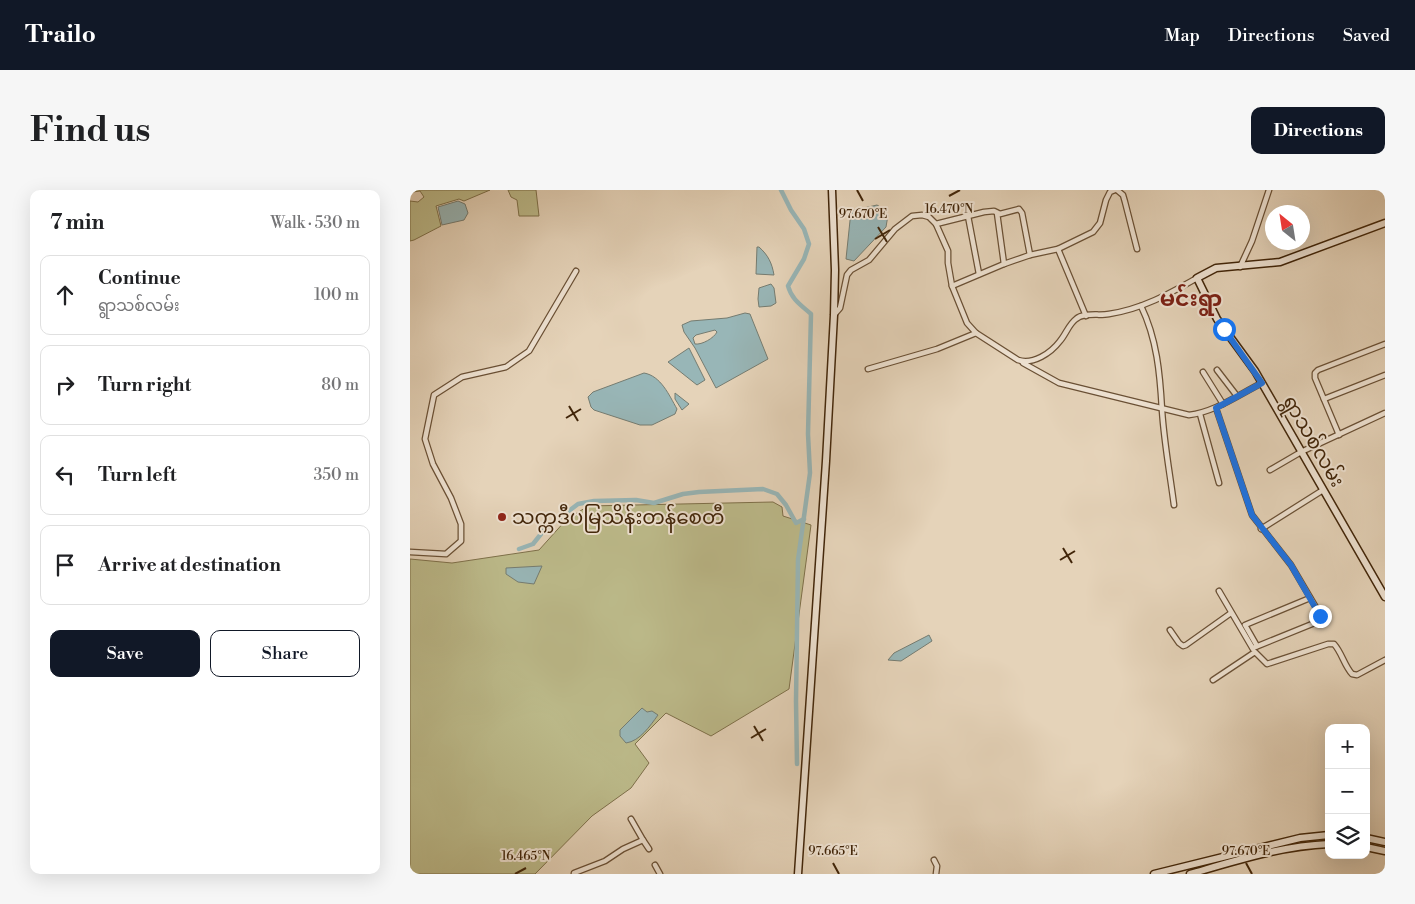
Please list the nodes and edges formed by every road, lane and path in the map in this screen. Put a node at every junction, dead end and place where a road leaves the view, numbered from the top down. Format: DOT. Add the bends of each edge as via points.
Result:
graph roads {
  1 [pos="832,190"];
  2 [pos="1116,190"];
  3 [pos="1270,190"];
  4 [pos="997,213"];
  5 [pos="968,216"];
  6 [pos="1385,223"];
  7 [pos="936,224"];
  8 [pos="1058,249"];
  9 [pos="1137,249"];
  10 [pos="1030,255"];
  11 [pos="1004,264"];
  12 [pos="1240,267"];
  13 [pos="576,271"];
  14 [pos="979,274"];
  15 [pos="1197,278"];
  16 [pos="952,286"];
  17 [pos="1142,306"];
  18 [pos="834,315"];
  19 [pos="1086,316"];
  20 [pos="976,333"];
  21 [pos="1385,344"];
  22 [pos="1018,360"];
  23 [pos="868,369"];
  24 [pos="1217,370"];
  25 [pos="1202,372"];
  26 [pos="1385,375"];
  27 [pos="1262,383"];
  28 [pos="1237,396"];
  29 [pos="1324,399"];
  30 [pos="1223,404"];
  31 [pos="1216,408"];
  32 [pos="1162,410"];
  33 [pos="1385,413"];
  34 [pos="1200,414"];
  35 [pos="1339,435"];
  36 [pos="1301,452"];
  37 [pos="1270,470"];
  38 [pos="1219,484"];
  39 [pos="1323,490"];
  40 [pos="1174,505"];
  41 [pos="1262,528"];
  42 [pos="410,552"];
  43 [pos="1219,591"];
  44 [pos="1385,597"];
  45 [pos="1310,598"];
  46 [pos="1231,613"];
  47 [pos="1170,630"];
  48 [pos="1255,648"];
  49 [pos="1385,660"];
  50 [pos="1213,680"];
  51 [pos="631,819"];
  52 [pos="1325,836"];
  53 [pos="1370,839"];
  54 [pos="643,840"];
  55 [pos="1385,842"];
  56 [pos="1325,844"];
  57 [pos="1370,848"];
  58 [pos="649,849"];
  59 [pos="1385,850"];
  60 [pos="934,860"];
  61 [pos="655,865"];
  62 [pos="574,874"];
  63 [pos="660,874"];
  64 [pos="798,874"];
  65 [pos="936,874"];
  66 [pos="1154,874"];
  67 [pos="1190,874"];
  1 -- 18 [label="main road"];
  2 -- 8 [label="street" via="1110,192 1100,223 1093,232"];
  2 -- 9 [label="street" via="1126,202"];
  3 -- 12 [label="street"];
  4 -- 5 [label="street"];
  4 -- 10 [label="street" via="1021,210"];
  4 -- 11 [label="street"];
  5 -- 7 [label="street"];
  5 -- 14 [label="street"];
  6 -- 12 [label="main road" via="1280,262"];
  7 -- 16 [label="street" via="948,251"];
  7 -- 18 [label="street" via="929,217 912,216 895,229 869,260 847,275 840,308"];
  8 -- 10 [label="street"];
  8 -- 19 [label="street"];
  10 -- 11 [label="street"];
  11 -- 14 [label="street"];
  12 -- 15 [label="main road" via="1216,268"];
  13 -- 42 [label="street" via="529,352 506,367 462,377 434,395 425,439 433,464 462,524 461,541 446,554"];
  14 -- 16 [label="street"];
  15 -- 17 [label="street"];
  15 -- 27 [label="main road, ရွာသစ်လမ်း" via="1217,318"];
  16 -- 20 [label="street" via="962,314"];
  17 -- 19 [label="street" via="1131,311"];
  17 -- 32 [label="street" via="1156,348"];
  18 -- 64 [label="main road"];
  19 -- 22 [label="street" via="1076,319 1059,343 1040,357 1032,362"];
  20 -- 22 [label="street"];
  20 -- 23 [label="street" via="937,349"];
  21 -- 29 [label="street" via="1318,370 1315,378"];
  22 -- 32 [label="street" via="1059,383"];
  24 -- 28 [label="street"];
  25 -- 30 [label="street"];
  26 -- 29 [label="street"];
  27 -- 28 [label="street"];
  27 -- 36 [label="main road, ရွာသစ်လမ်း"];
  28 -- 30 [label="street"];
  29 -- 35 [label="street"];
  30 -- 31 [label="street"];
  31 -- 34 [label="street"];
  31 -- 41 [label="street" via="1249,508"];
  32 -- 34 [label="street"];
  32 -- 40 [label="street"];
  33 -- 35 [label="street"];
  34 -- 38 [label="street"];
  35 -- 36 [label="street"];
  36 -- 37 [label="street"];
  36 -- 39 [label="main road, ရွာသစ်လမ်း"];
  39 -- 41 [label="street"];
  39 -- 44 [label="main road, ရွာသစ်လမ်း"];
  41 -- 45 [label="street" via="1291,565"];
  43 -- 46 [label="street"];
  45 -- 48 [label="street" via="1320,616 1317,622"];
  45 -- 48 [label="street" via="1245,625"];
  46 -- 47 [label="street" via="1183,646"];
  46 -- 48 [label="street"];
  48 -- 49 [label="street" via="1267,664 1334,644 1347,669 1357,675"];
  48 -- 50 [label="street"];
  51 -- 54 [label="street"];
  52 -- 66 [label="main road" via="1291,840"];
  53 -- 55 [label="main road"];
  54 -- 58 [label="street"];
  54 -- 62 [label="street"];
  56 -- 67 [label="main road" via="1284,849"];
  57 -- 59 [label="main road"];
  60 -- 65 [label="street"];
  61 -- 63 [label="street"];
}
